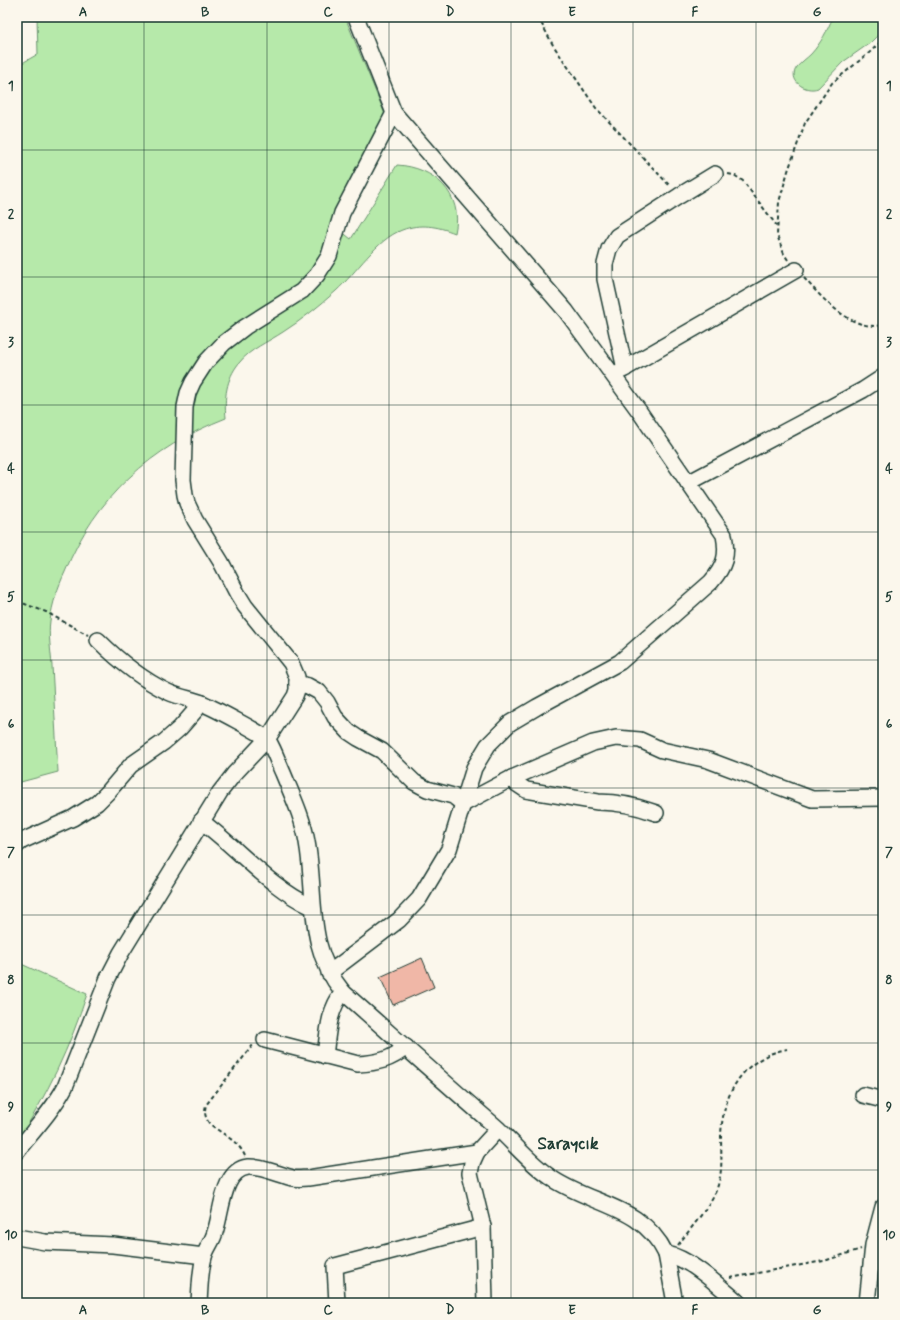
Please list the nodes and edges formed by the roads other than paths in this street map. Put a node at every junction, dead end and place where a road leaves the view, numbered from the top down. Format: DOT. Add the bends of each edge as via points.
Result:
graph roads {
  1 [pos="356,17"];
  2 [pos="394,113"];
  3 [pos="715,174"];
  4 [pos="796,270"];
  5 [pos="619,372"];
  6 [pos="883,377"];
  7 [pos="688,483"];
  8 [pos="98,640"];
  9 [pos="297,683"];
  10 [pos="202,703"];
  11 [pos="268,738"];
  12 [pos="512,778"];
  13 [pos="883,798"];
  14 [pos="463,804"];
  15 [pos="656,813"];
  16 [pos="201,821"];
  17 [pos="17,845"];
  18 [pos="312,907"];
  19 [pos="330,973"];
  20 [pos="343,992"];
  21 [pos="265,1040"];
  22 [pos="406,1047"];
  23 [pos="325,1056"];
  24 [pos="863,1095"];
  25 [pos="883,1100"];
  26 [pos="498,1129"];
  27 [pos="17,1151"];
  28 [pos="478,1152"];
  29 [pos="883,1207"];
  30 [pos="483,1227"];
  31 [pos="17,1237"];
  32 [pos="668,1254"];
  33 [pos="204,1256"];
  34 [pos="199,1303"];
  35 [pos="337,1303"];
  36 [pos="484,1303"];
  37 [pos="675,1303"];
  38 [pos="739,1303"];
  39 [pos="867,1303"];
  1 -- 2 [label="street"];
  2 -- 5 [label="street"];
  2 -- 9 [label="street" via="342,213 329,256 317,275 302,291 234,334 214,352 193,382 185,407 183,480 190,511 245,606 291,663"];
  3 -- 5 [label="street" via="617,236 609,249 605,279"];
  4 -- 5 [label="street"];
  5 -- 7 [label="street"];
  6 -- 7 [label="street"];
  7 -- 14 [label="street" via="724,535 725,560 720,572 620,662 510,723 488,745 474,768"];
  8 -- 10 [label="street" via="144,679 169,693"];
  9 -- 11 [label="street" via="295,696"];
  9 -- 14 [label="street" via="319,692 335,717 349,732 382,751 414,782 427,789 453,796"];
  10 -- 11 [label="street"];
  10 -- 17 [label="street" via="164,742 131,764 97,803 73,818"];
  11 -- 16 [label="street" via="234,774"];
  11 -- 18 [label="street" via="304,827 310,861"];
  12 -- 13 [label="street" via="593,743 616,738 640,740 662,750 708,760 812,799"];
  12 -- 14 [label="street"];
  12 -- 15 [label="street" via="526,790 630,805"];
  14 -- 19 [label="street" via="449,849 419,899 399,920"];
  16 -- 18 [label="street" via="274,885"];
  16 -- 27 [label="street" via="108,978 58,1100"];
  18 -- 19 [label="street" via="322,958"];
  19 -- 20 [label="street"];
  20 -- 22 [label="street"];
  20 -- 23 [label="street" via="330,1018"];
  21 -- 23 [label="street"];
  22 -- 23 [label="street" via="386,1060 371,1064 358,1064"];
  22 -- 26 [label="street"];
  24 -- 25 [label="street"];
  26 -- 28 [label="street"];
  26 -- 32 [label="street" via="552,1179 639,1220 657,1238"];
  28 -- 30 [label="street" via="472,1162 470,1173"];
  28 -- 33 [label="street" via="308,1178 295,1178 255,1167 242,1169 235,1173 225,1192 216,1232"];
  29 -- 39 [label="street" via="873,1245"];
  30 -- 35 [label="street" via="335,1266"];
  30 -- 36 [label="street"];
  31 -- 33 [label="street" via="46,1242 113,1245"];
  32 -- 37 [label="street"];
  32 -- 38 [label="street" via="713,1281"];
  33 -- 34 [label="street"];
}
